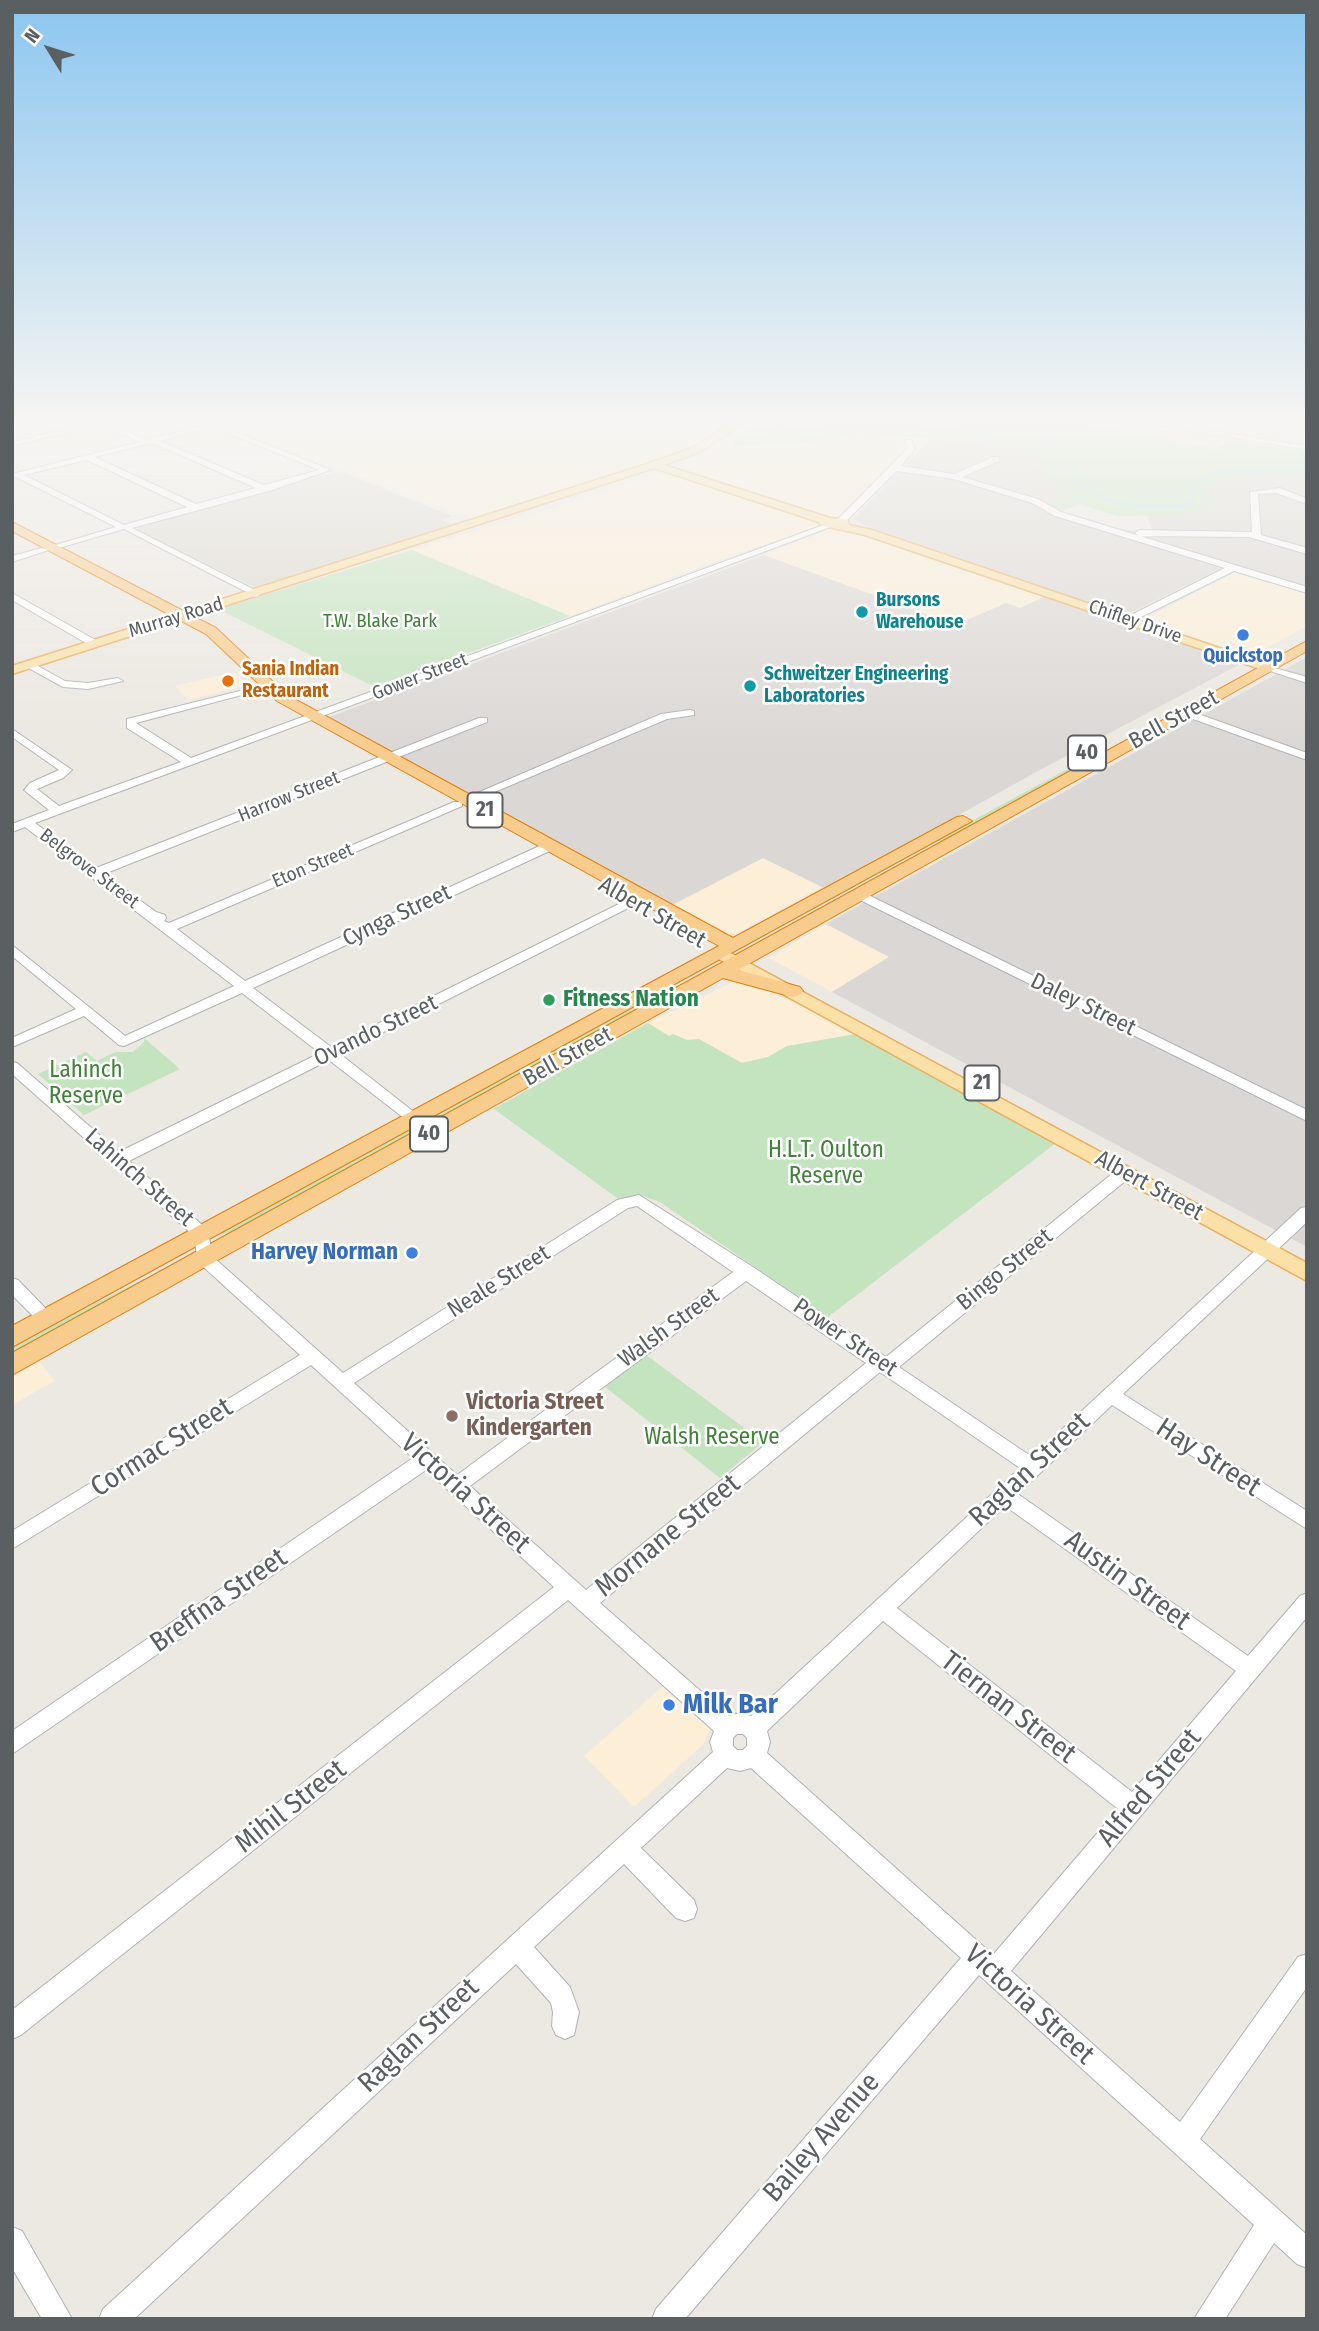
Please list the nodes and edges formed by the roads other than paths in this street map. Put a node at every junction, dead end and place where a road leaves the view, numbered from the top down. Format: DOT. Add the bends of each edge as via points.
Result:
graph roads {
  1 [pos="12,533"];
  2 [pos="25,533"];
  3 [pos="108,533"];
  4 [pos="134,533"];
  5 [pos="450,533"];
  6 [pos="805,533"];
  7 [pos="871,533"];
  8 [pos="1122,533"];
  9 [pos="1126,534"];
  10 [pos="1257,535"];
  11 [pos="54,548"];
  12 [pos="1307,551"];
  13 [pos="12,559"];
  14 [pos="1234,567"];
  15 [pos="1307,590"];
  16 [pos="256,594"];
  17 [pos="12,596"];
  18 [pos="178,618"];
  19 [pos="1128,620"];
  20 [pos="1307,633"];
  21 [pos="95,643"];
  22 [pos="1307,645"];
  23 [pos="29,664"];
  24 [pos="1261,665"];
  25 [pos="12,670"];
  26 [pos="1307,680"];
  27 [pos="118,681"];
  28 [pos="263,686"];
  29 [pos="690,713"];
  30 [pos="1186,713"];
  31 [pos="311,718"];
  32 [pos="483,719"];
  33 [pos="1143,722"];
  34 [pos="1159,728"];
  35 [pos="12,733"];
  36 [pos="1086,754"];
  37 [pos="1307,757"];
  38 [pos="1102,760"];
  39 [pos="189,762"];
  40 [pos="392,763"];
  41 [pos="462,802"];
  42 [pos="58,811"];
  43 [pos="27,823"];
  44 [pos="12,828"];
  45 [pos="921,843"];
  46 [pos="545,848"];
  47 [pos="940,851"];
  48 [pos="95,873"];
  49 [pos="860,895"];
  50 [pos="648,907"];
  51 [pos="172,927"];
  52 [pos="12,949"];
  53 [pos="733,958"];
  54 [pos="244,987"];
  55 [pos="793,991"];
  56 [pos="825,1003"];
  57 [pos="86,1010"];
  58 [pos="654,1010"];
  59 [pos="610,1013"];
  60 [pos="12,1043"];
  61 [pos="330,1054"];
  62 [pos="12,1066"];
  63 [pos="1307,1116"];
  64 [pos="414,1119"];
  65 [pos="1083,1144"];
  66 [pos="118,1160"];
  67 [pos="1124,1173"];
  68 [pos="1164,1188"];
  69 [pos="658,1211"];
  70 [pos="1307,1212"];
  71 [pos="203,1246"];
  72 [pos="1270,1246"];
  73 [pos="1307,1259"];
  74 [pos="747,1271"];
  75 [pos="1307,1273"];
  76 [pos="12,1284"];
  77 [pos="47,1319"];
  78 [pos="12,1338"];
  79 [pos="312,1356"];
  80 [pos="883,1364"];
  81 [pos="12,1365"];
  82 [pos="342,1382"];
  83 [pos="1110,1395"];
  84 [pos="426,1459"];
  85 [pos="1033,1467"];
  86 [pos="456,1486"];
  87 [pos="1004,1494"];
  88 [pos="1307,1521"];
  89 [pos="12,1541"];
  90 [pos="578,1595"];
  91 [pos="1307,1602"];
  92 [pos="882,1608"];
  93 [pos="1250,1669"];
  94 [pos="727,1728"];
  95 [pos="753,1728"];
  96 [pos="12,1744"];
  97 [pos="726,1754"];
  98 [pos="754,1755"];
  99 [pos="1134,1807"];
  100 [pos="624,1847"];
  101 [pos="685,1909"];
  102 [pos="517,1946"];
  103 [pos="986,1966"];
  104 [pos="1307,1966"];
  105 [pos="12,2026"];
  106 [pos="565,2026"];
  107 [pos="1181,2143"];
  108 [pos="1272,2222"];
  109 [pos="12,2241"];
  110 [pos="1307,2254"];
  111 [pos="58,2319"];
  112 [pos="113,2319"];
  113 [pos="666,2319"];
  114 [pos="1208,2319"];
  1 -- 11 [label="highway, Albert Street / 21"];
  2 -- 11 [label="highway, Albert Street / 21"];
  3 -- 11 [label="street"];
  4 -- 16 [label="street"];
  5 -- 16 [label="main road, Murray Road"];
  6 -- 31 [label="street, Gower Street"];
  7 -- 19 [label="main road, Chifley Drive"];
  8 -- 9 [label="street"];
  9 -- 10 [label="street"];
  9 -- 14 [label="street"];
  10 -- 12 [label="street"];
  11 -- 13 [label="street"];
  11 -- 18 [label="highway, Albert Street / 21"];
  14 -- 15 [label="street"];
  14 -- 19 [label="street"];
  16 -- 18 [label="main road, Murray Road"];
  17 -- 21 [label="street"];
  18 -- 21 [label="main road, Murray Road"];
  18 -- 28 [label="highway, Albert Street / 21" via="217,642"];
  19 -- 24 [label="main road, Chifley Drive"];
  20 -- 24 [label="highway, Bell Street / 40"];
  21 -- 23 [label="main road, Murray Road"];
  22 -- 24 [label="highway, Bell Street / 40"];
  23 -- 25 [label="main road, Murray Road"];
  23 -- 27 [label="street" via="63,684"];
  24 -- 26 [label="street, Chifley Drive"];
  24 -- 30 [label="highway, Bell Street / 40"];
  24 -- 33 [label="highway, Bell Street / 40"];
  28 -- 31 [label="highway, Albert Street / 21" via="276,703"];
  28 -- 39 [label="street" via="131,721 131,726"];
  29 -- 41 [label="street, Eton Street" via="665,716"];
  30 -- 34 [label="highway, Bell Street / 40"];
  30 -- 37 [label="street"];
  31 -- 39 [label="street, Gower Street"];
  31 -- 40 [label="highway, Albert Street / 21"];
  32 -- 40 [label="street, Harrow Street"];
  33 -- 34 [label="highway"];
  33 -- 36 [label="highway, Bell Street / 40"];
  34 -- 38 [label="highway, Bell Street / 40"];
  35 -- 42 [label="street" via="66,770 30,790"];
  36 -- 38 [label="highway"];
  36 -- 45 [label="highway, Bell Street / 40"];
  38 -- 47 [label="highway, Bell Street / 40"];
  39 -- 42 [label="street, Gower Street"];
  40 -- 41 [label="highway, Albert Street / 21"];
  40 -- 48 [label="street, Harrow Street"];
  41 -- 46 [label="highway, Albert Street / 21"];
  41 -- 51 [label="street, Eton Street"];
  42 -- 43 [label="street, Gower Street"];
  43 -- 44 [label="street, Gower Street"];
  43 -- 48 [label="street, Belgrove Street"];
  45 -- 47 [label="highway"];
  45 -- 53 [label="highway, Bell Street / 40"];
  46 -- 50 [label="highway, Albert Street / 21"];
  46 -- 54 [label="street, Cynga Street"];
  47 -- 49 [label="highway, Bell Street / 40"];
  48 -- 51 [label="street, Belgrove Street" via="158,923"];
  49 -- 53 [label="highway, Bell Street / 40"];
  49 -- 63 [label="street, Daley Street"];
  50 -- 53 [label="highway, Albert Street / 21"];
  50 -- 61 [label="street, Ovando Street"];
  51 -- 54 [label="street, Belgrove Street"];
  52 -- 57 [label="street"];
  53 -- 55 [label="highway"];
  53 -- 56 [label="main road, Albert Street / 21"];
  53 -- 58 [label="highway, Bell Street / 40"];
  53 -- 59 [label="highway, Bell Street / 40"];
  54 -- 57 [label="street, Cynga Street" via="124,1042"];
  54 -- 61 [label="street, Belgrove Street"];
  55 -- 56 [label="main road, Albert Street / 21"];
  56 -- 65 [label="main road, Albert Street / 21"];
  57 -- 60 [label="street"];
  58 -- 59 [label="highway"];
  58 -- 71 [label="highway, Bell Street / 40"];
  59 -- 64 [label="highway, Bell Street / 40"];
  61 -- 64 [label="street, Belgrove Street"];
  61 -- 66 [label="street, Ovando Street"];
  62 -- 66 [label="street, Lahinch Street"];
  64 -- 71 [label="highway, Bell Street / 40"];
  65 -- 67 [label="main road, Albert Street / 21"];
  65 -- 68 [label="main road, Albert Street / 21"];
  66 -- 71 [label="street, Lahinch Street"];
  67 -- 68 [label="main road, Albert Street / 21"];
  67 -- 80 [label="street, Bingo Street"];
  68 -- 72 [label="main road, Albert Street / 21"];
  69 -- 74 [label="street, Power Street"];
  69 -- 82 [label="street, Neale Street" via="639,1200 622,1204"];
  70 -- 72 [label="street, Raglan Street"];
  71 -- 77 [label="highway, Bell Street / 40"];
  71 -- 79 [label="street, Victoria Street"];
  71 -- 81 [label="highway, Bell Street / 40"];
  72 -- 73 [label="main road, Albert Street / 21"];
  72 -- 75 [label="main road, Albert Street / 21"];
  72 -- 83 [label="street, Raglan Street"];
  74 -- 80 [label="street, Power Street"];
  74 -- 86 [label="street, Walsh Street"];
  76 -- 77 [label="street"];
  77 -- 78 [label="highway, Bell Street / 40"];
  79 -- 82 [label="street, Victoria Street"];
  79 -- 89 [label="street, Cormac Street"];
  80 -- 85 [label="street, Power Street"];
  80 -- 90 [label="street, Mornane Street"];
  82 -- 84 [label="street, Victoria Street"];
  83 -- 85 [label="street, Raglan Street"];
  83 -- 88 [label="street, Hay Street"];
  84 -- 86 [label="street, Victoria Street"];
  84 -- 96 [label="street, Breffna Street"];
  85 -- 87 [label="street, Raglan Street"];
  86 -- 90 [label="street, Victoria Street"];
  87 -- 92 [label="street, Raglan Street"];
  87 -- 93 [label="street, Austin Street"];
  90 -- 94 [label="street, Victoria Street"];
  90 -- 105 [label="street, Mihil Street"];
  91 -- 93 [label="street, Alfred Street"];
  92 -- 95 [label="street, Raglan Street"];
  92 -- 99 [label="street, Tiernan Street"];
  93 -- 99 [label="street, Alfred Street"];
  94 -- 95 [label="street" via="737,1724"];
  94 -- 97 [label="street" via="720,1741"];
  95 -- 98 [label="street" via="759,1739"];
  97 -- 98 [label="street" via="743,1760"];
  97 -- 100 [label="street, Raglan Street"];
  98 -- 103 [label="street, Victoria Street"];
  99 -- 103 [label="street, Alfred Street"];
  100 -- 101 [label="street"];
  100 -- 102 [label="street, Raglan Street"];
  102 -- 106 [label="street" via="561,1996"];
  102 -- 112 [label="street, Raglan Street"];
  103 -- 107 [label="street, Victoria Street"];
  103 -- 113 [label="street, Bailey Avenue"];
  104 -- 107 [label="street"];
  107 -- 108 [label="street, Victoria Street"];
  108 -- 110 [label="street, Victoria Street"];
  108 -- 114 [label="street"];
  109 -- 111 [label="street"];
}
